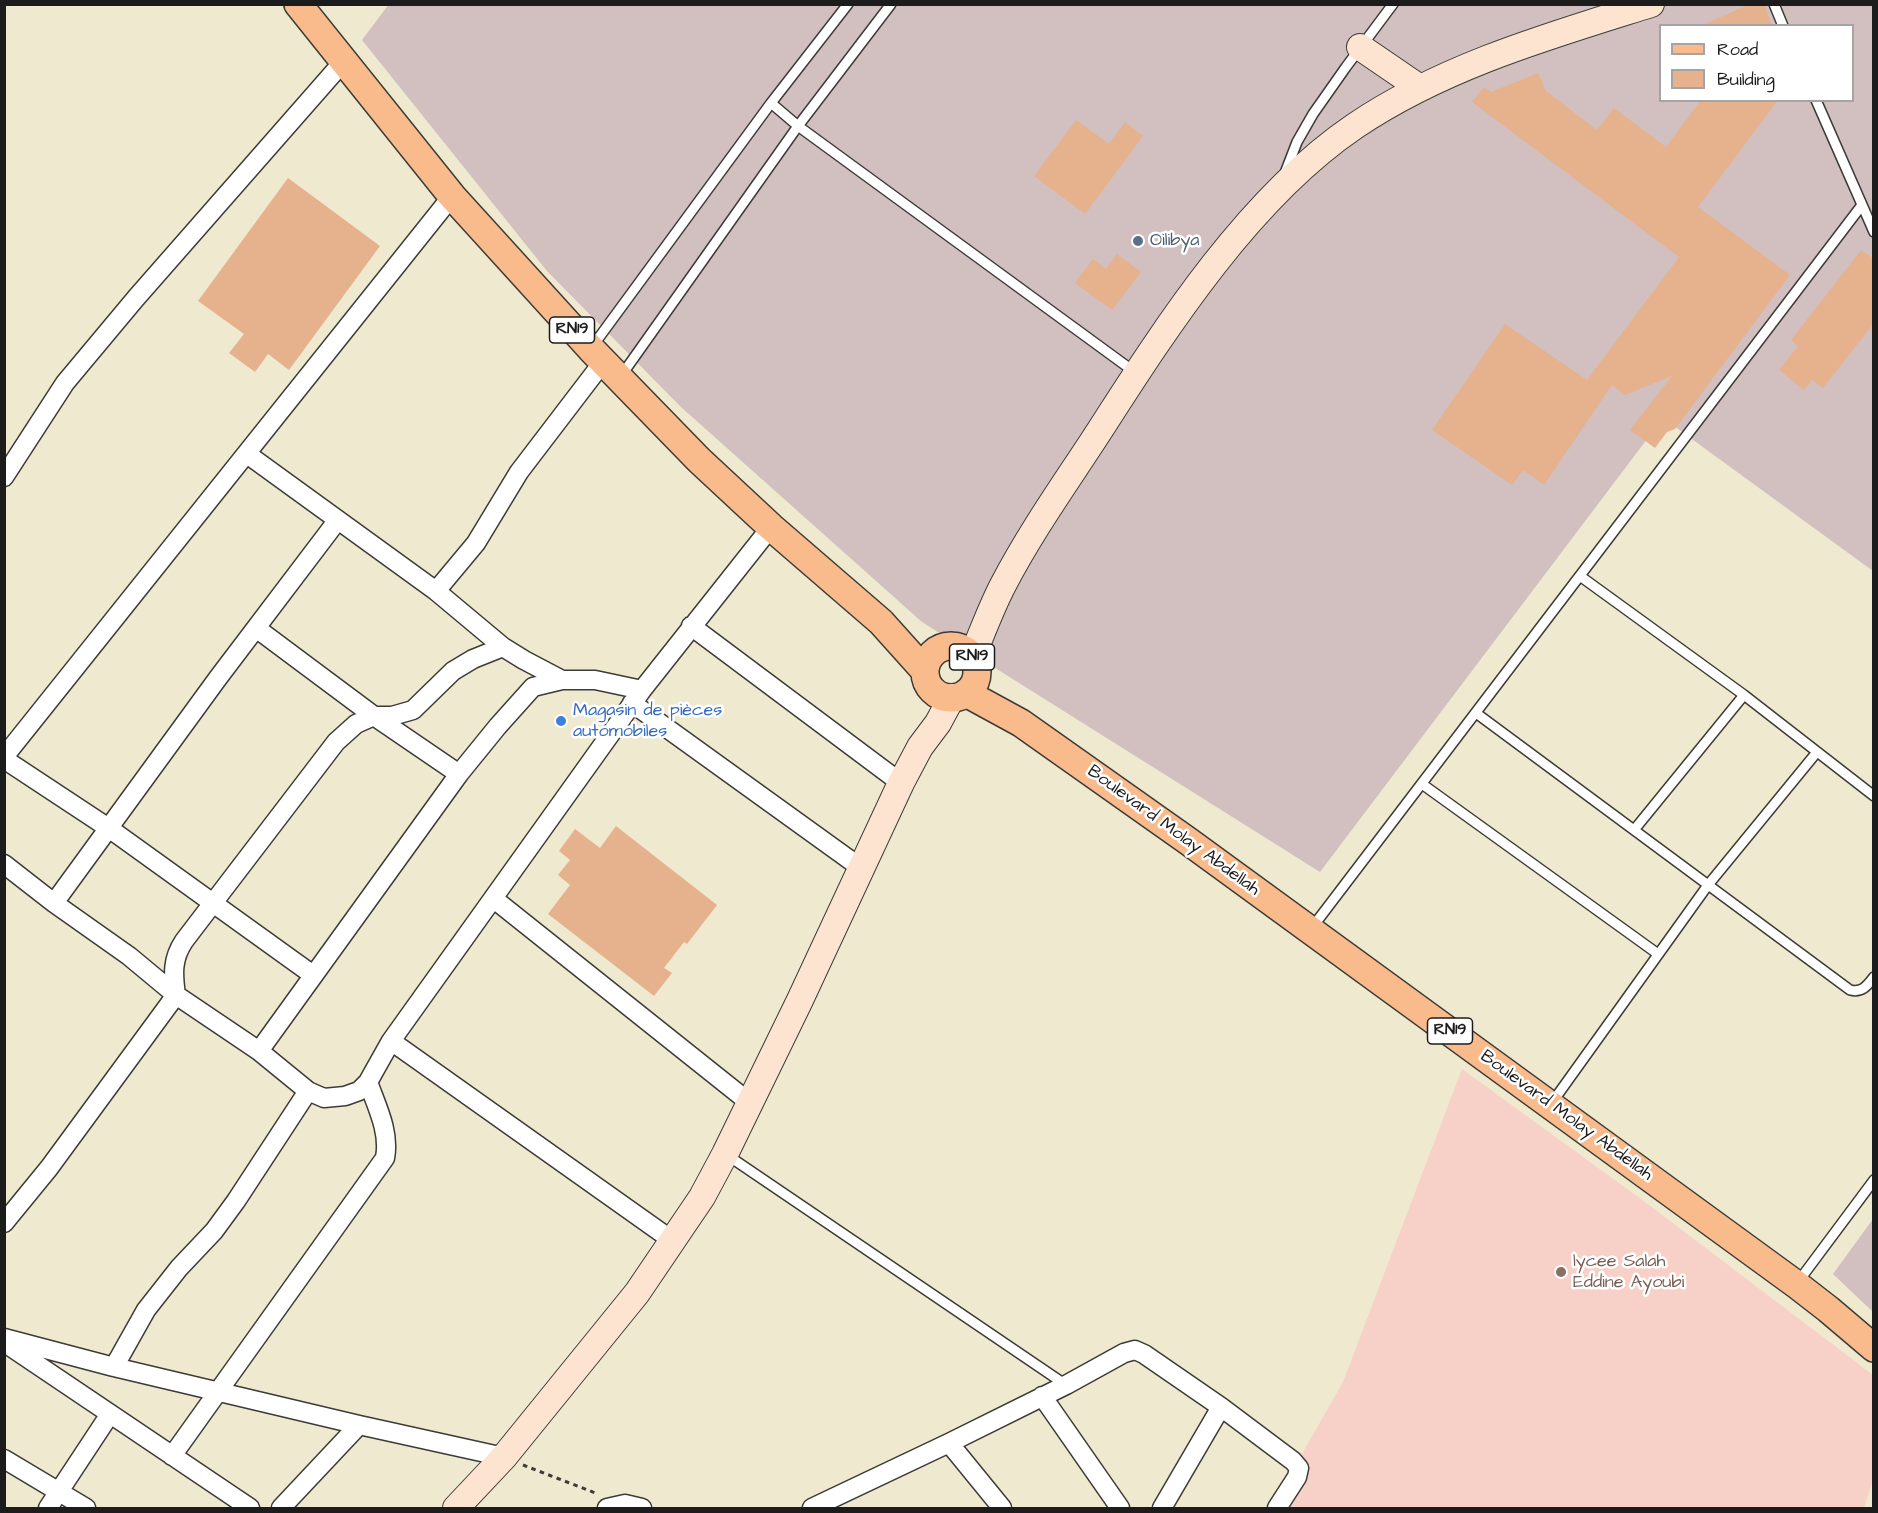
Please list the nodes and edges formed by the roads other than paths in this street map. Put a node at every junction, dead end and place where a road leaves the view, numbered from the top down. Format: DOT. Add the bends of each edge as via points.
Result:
graph roads {
  1 [pos="298,4"];
  2 [pos="848,4"];
  3 [pos="891,4"];
  4 [pos="1394,4"];
  5 [pos="1651,4"];
  6 [pos="1774,4"];
  7 [pos="1782,24"];
  8 [pos="1360,47"];
  9 [pos="343,62"];
  10 [pos="1420,88"];
  11 [pos="1817,102"];
  12 [pos="771,103"];
  13 [pos="798,126"];
  14 [pos="1280,189"];
  15 [pos="452,196"];
  16 [pos="1862,205"];
  17 [pos="1874,232"];
  18 [pos="604,363"];
  19 [pos="1136,374"];
  20 [pos="247,454"];
  21 [pos="4,477"];
  22 [pos="337,521"];
  23 [pos="771,528"];
  24 [pos="1580,576"];
  25 [pos="436,591"];
  26 [pos="691,626"];
  27 [pos="255,628"];
  28 [pos="502,647"];
  29 [pos="953,672"];
  30 [pos="562,680"];
  31 [pos="1744,695"];
  32 [pos="637,697"];
  33 [pos="1476,713"];
  34 [pos="374,716"];
  35 [pos="1817,752"];
  36 [pos="4,758"];
  37 [pos="459,774"];
  38 [pos="901,783"];
  39 [pos="1422,784"];
  40 [pos="1874,796"];
  41 [pos="110,829"];
  42 [pos="1634,830"];
  43 [pos="4,864"];
  44 [pos="861,868"];
  45 [pos="1708,885"];
  46 [pos="494,899"];
  47 [pos="213,902"];
  48 [pos="54,903"];
  49 [pos="1311,930"];
  50 [pos="1658,954"];
  51 [pos="313,975"];
  52 [pos="1874,977"];
  53 [pos="176,995"];
  54 [pos="391,1041"];
  55 [pos="259,1051"];
  56 [pos="368,1082"];
  57 [pos="308,1090"];
  58 [pos="750,1103"];
  59 [pos="1550,1105"];
  60 [pos="725,1154"];
  61 [pos="1874,1180"];
  62 [pos="4,1224"];
  63 [pos="673,1241"];
  64 [pos="1797,1285"];
  65 [pos="4,1340"];
  66 [pos="1874,1348"];
  67 [pos="114,1367"];
  68 [pos="1066,1385"];
  69 [pos="219,1392"];
  70 [pos="1042,1396"];
  71 [pos="1221,1407"];
  72 [pos="110,1414"];
  73 [pos="359,1425"];
  74 [pos="949,1443"];
  75 [pos="172,1456"];
  76 [pos="504,1457"];
  77 [pos="4,1459"];
  78 [pos="59,1491"];
  79 [pos="48,1509"];
  80 [pos="86,1509"];
  81 [pos="250,1509"];
  82 [pos="281,1509"];
  83 [pos="456,1509"];
  84 [pos="812,1509"];
  85 [pos="1002,1509"];
  86 [pos="1120,1509"];
  87 [pos="1162,1509"];
  88 [pos="1277,1509"];
  1 -- 9 [label="main road, RN19"];
  2 -- 12 [label="lane"];
  3 -- 13 [label="lane"];
  4 -- 8 [label="lane"];
  5 -- 10 [label="main road" via="1538,39"];
  6 -- 7 [label="lane"];
  8 -- 10 [label="main road"];
  8 -- 14 [label="lane" via="1297,142"];
  9 -- 15 [label="main road, RN19"];
  9 -- 21 [label="street" via="65,383"];
  10 -- 14 [label="main road" via="1356,126 1312,158"];
  11 -- 16 [label="lane"];
  12 -- 13 [label="lane"];
  12 -- 18 [label="lane"];
  13 -- 18 [label="lane"];
  13 -- 19 [label="lane"];
  14 -- 19 [label="main road" via="1217,262"];
  15 -- 18 [label="main road, RN19"];
  15 -- 20 [label="street"];
  16 -- 17 [label="lane"];
  16 -- 24 [label="lane"];
  18 -- 23 [label="main road, RN19"];
  18 -- 25 [label="street" via="519,472 476,543"];
  19 -- 29 [label="main road" via="1041,521"];
  20 -- 22 [label="street"];
  20 -- 36 [label="street"];
  22 -- 25 [label="street"];
  22 -- 27 [label="street"];
  23 -- 26 [label="street"];
  23 -- 29 [label="main road, RN19" via="881,622"];
  24 -- 31 [label="lane"];
  24 -- 33 [label="lane"];
  25 -- 28 [label="street"];
  26 -- 32 [label="street"];
  26 -- 38 [label="street"];
  27 -- 34 [label="street"];
  27 -- 41 [label="street"];
  28 -- 30 [label="street"];
  28 -- 34 [label="street" via="453,671 413,710"];
  29 -- 38 [label="main road" via="927,716 920,747"];
  29 -- 49 [label="main road, Boulevard Molay Abdellah / RN19"];
  30 -- 32 [label="street" via="595,680"];
  30 -- 37 [label="street" via="533,687"];
  31 -- 35 [label="lane"];
  31 -- 42 [label="lane"];
  32 -- 44 [label="street"];
  32 -- 46 [label="street"];
  33 -- 39 [label="lane"];
  33 -- 42 [label="lane"];
  34 -- 37 [label="street"];
  34 -- 47 [label="street" via="356,724 336,742"];
  35 -- 40 [label="lane"];
  35 -- 45 [label="lane"];
  36 -- 41 [label="street"];
  37 -- 51 [label="street"];
  38 -- 44 [label="main road"];
  39 -- 49 [label="lane"];
  39 -- 50 [label="lane"];
  41 -- 47 [label="street"];
  41 -- 48 [label="street"];
  42 -- 45 [label="lane"];
  43 -- 48 [label="street"];
  44 -- 58 [label="main road"];
  45 -- 50 [label="lane"];
  45 -- 52 [label="lane" via="1850,990 1864,989"];
  46 -- 54 [label="street"];
  46 -- 58 [label="street"];
  47 -- 51 [label="street"];
  47 -- 53 [label="street" via="177,953 173,976"];
  48 -- 53 [label="street"];
  49 -- 59 [label="main road, Boulevard Molay Abdellah / RN19"];
  50 -- 59 [label="lane"];
  51 -- 55 [label="street"];
  53 -- 55 [label="street"];
  53 -- 62 [label="street"];
  54 -- 56 [label="street"];
  54 -- 63 [label="street"];
  55 -- 57 [label="street"];
  56 -- 57 [label="street" via="359,1091 345,1096 324,1098"];
  56 -- 69 [label="street" via="386,1131 385,1158"];
  57 -- 67 [label="street" via="214,1231 146,1310"];
  58 -- 60 [label="main road"];
  59 -- 64 [label="main road, Boulevard Molay Abdellah / RN19"];
  60 -- 63 [label="main road"];
  60 -- 68 [label="lane"];
  61 -- 64 [label="lane"];
  63 -- 76 [label="main road" via="637,1293"];
  64 -- 66 [label="main road, Boulevard Molay Abdellah / RN19"];
  65 -- 67 [label="street"];
  65 -- 72 [label="street"];
  67 -- 69 [label="street"];
  68 -- 70 [label="street"];
  68 -- 71 [label="street" via="1135,1350"];
  69 -- 73 [label="street"];
  69 -- 75 [label="street"];
  70 -- 74 [label="street"];
  70 -- 86 [label="street"];
  71 -- 87 [label="street"];
  71 -- 88 [label="street" via="1299,1468"];
  72 -- 75 [label="street"];
  72 -- 78 [label="street"];
  73 -- 76 [label="street"];
  73 -- 82 [label="street"];
  74 -- 84 [label="street"];
  74 -- 85 [label="street"];
  75 -- 81 [label="street"];
  76 -- 83 [label="main road"];
  77 -- 78 [label="street"];
  78 -- 79 [label="street"];
  78 -- 80 [label="street"];
}
